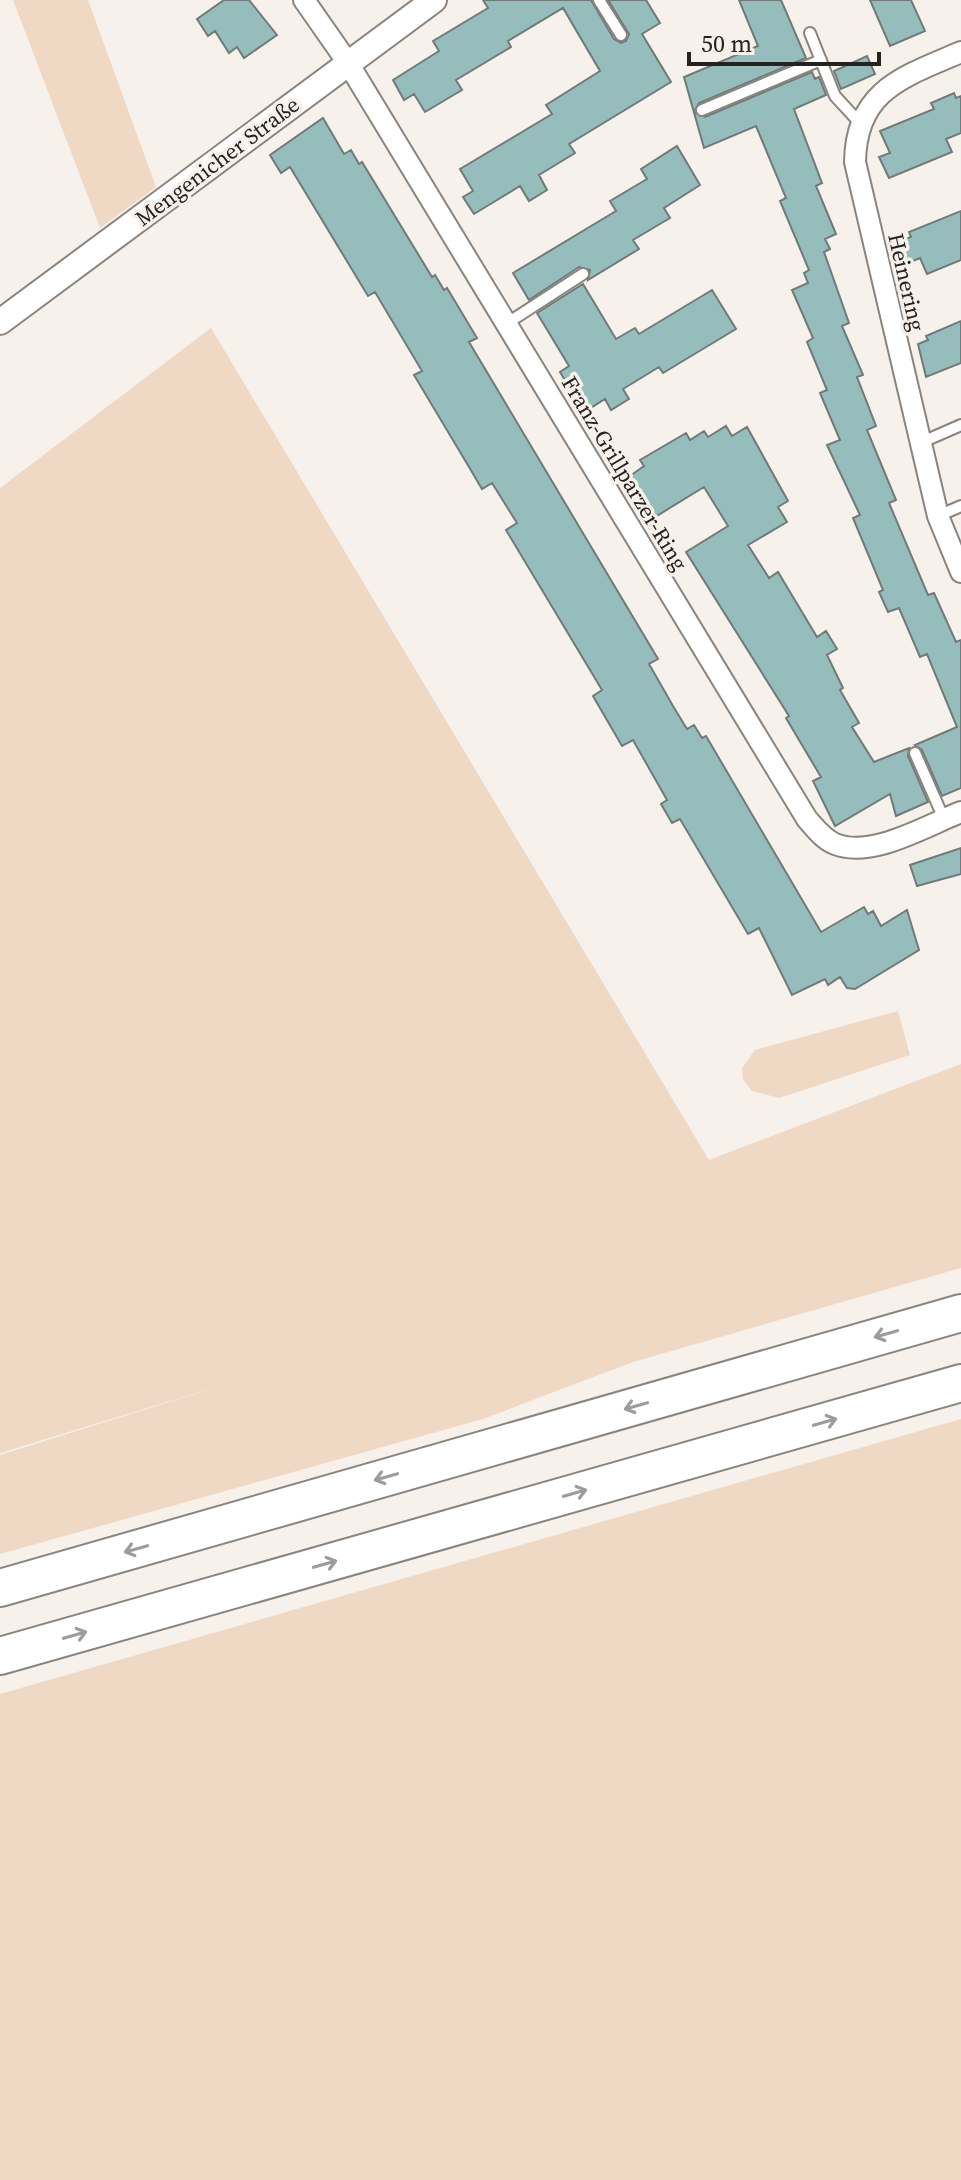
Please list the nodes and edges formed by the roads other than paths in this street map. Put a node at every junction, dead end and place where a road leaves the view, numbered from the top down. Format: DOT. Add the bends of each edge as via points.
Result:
graph roads {
  1 [pos="304,0"];
  2 [pos="434,0"];
  3 [pos="599,0"];
  4 [pos="810,33"];
  5 [pos="621,35"];
  6 [pos="961,52"];
  7 [pos="821,60"];
  8 [pos="348,63"];
  9 [pos="702,110"];
  10 [pos="859,122"];
  11 [pos="583,274"];
  12 [pos="0,322"];
  13 [pos="506,324"];
  14 [pos="961,425"];
  15 [pos="920,443"];
  16 [pos="961,506"];
  17 [pos="938,516"];
  18 [pos="961,572"];
  19 [pos="915,753"];
  20 [pos="952,816"];
  21 [pos="961,1313"];
  22 [pos="961,1383"];
  23 [pos="0,1588"];
  24 [pos="0,1656"];
  1 -- 8 [label="street, Franz-Grillparzer-Ring"];
  2 -- 8 [label="street, Mengenicher Straße"];
  3 -- 5 [label="lane"];
  4 -- 7 [label="lane"];
  6 -- 10 [label="street" via="907,76 873,100"];
  7 -- 9 [label="lane"];
  7 -- 10 [label="lane" via="835,96"];
  8 -- 12 [label="street, Mengenicher Straße"];
  8 -- 13 [label="street, Franz-Grillparzer-Ring"];
  10 -- 15 [label="street, Heinering" via="855,162"];
  11 -- 13 [label="lane"];
  13 -- 20 [label="street, Franz-Grillparzer-Ring" via="821,835 849,847 880,843"];
  14 -- 15 [label="lane"];
  15 -- 17 [label="street, Heinering"];
  16 -- 17 [label="lane"];
  17 -- 18 [label="street, Heinering"];
  19 -- 20 [label="lane"];
  21 -- 23 [label="highway, one-way"];
  24 -- 22 [label="highway, one-way"];
}
